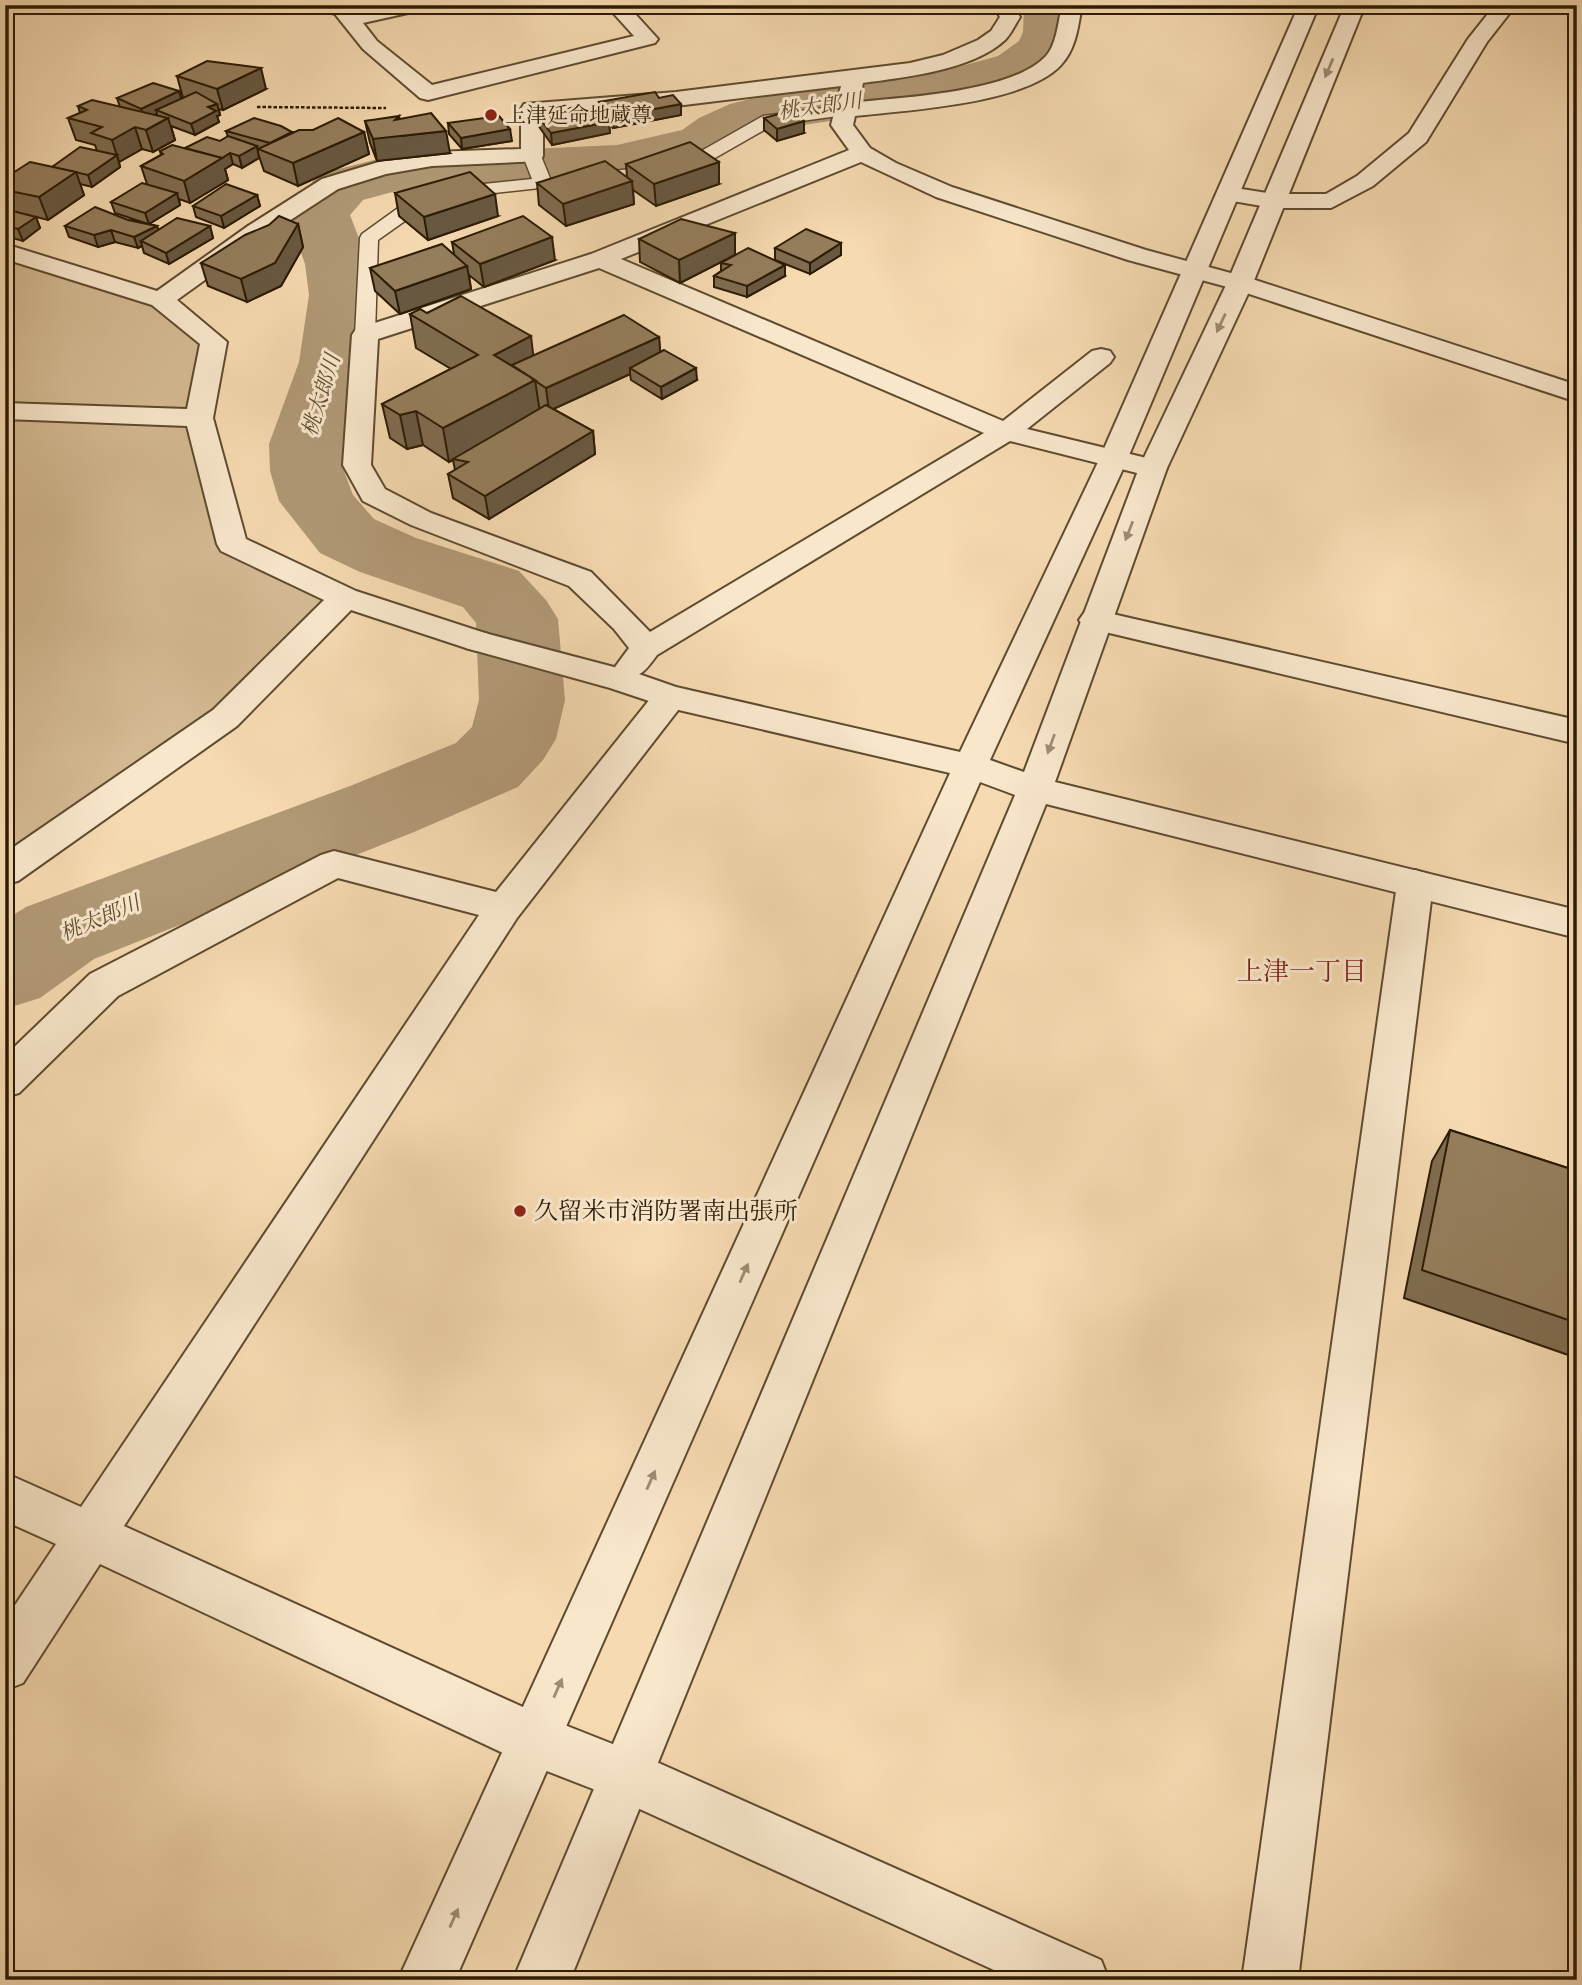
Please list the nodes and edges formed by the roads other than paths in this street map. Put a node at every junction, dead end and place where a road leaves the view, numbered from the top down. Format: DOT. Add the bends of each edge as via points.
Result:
graph roads {
  1 [pos="328,5"];
  2 [pos="419,5"];
  3 [pos="616,5"];
  4 [pos="1003,5"];
  5 [pos="1068,5"];
  6 [pos="1310,5"];
  7 [pos="1355,5"];
  8 [pos="1506,5"];
  9 [pos="350,20"];
  10 [pos="495,77"];
  11 [pos="854,78"];
  12 [pos="532,110"];
  13 [pos="846,110"];
  14 [pos="862,153"];
  15 [pos="532,156"];
  16 [pos="556,182"];
  17 [pos="1229,194"];
  18 [pos="1273,201"];
  19 [pos="5,251"];
  20 [pos="600,259"];
  21 [pos="1195,270"];
  22 [pos="1240,284"];
  23 [pos="161,300"];
  24 [pos="365,335"];
  25 [pos="1101,357"];
  26 [pos="1577,394"];
  27 [pos="5,411"];
  28 [pos="199,418"];
  29 [pos="1006,432"];
  30 [pos="1113,460"];
  31 [pos="1153,468"];
  32 [pos="345,598"];
  33 [pos="1095,621"];
  34 [pos="646,648"];
  35 [pos="621,680"];
  36 [pos="670,697"];
  37 [pos="1577,732"];
  38 [pos="970,766"];
  39 [pos="1035,789"];
  40 [pos="5,870"];
  41 [pos="1415,884"];
  42 [pos="504,908"];
  43 [pos="1577,924"];
  44 [pos="5,1081"];
  45 [pos="5,1496"];
  46 [pos="90,1536"];
  47 [pos="5,1665"];
  48 [pos="535,1740"];
  49 [pos="624,1775"];
  50 [pos="426,1980"];
  51 [pos="541,1980"];
  52 [pos="1081,1980"];
  53 [pos="1270,1980"];
  1 -- 9 [label="street" via="342,10"];
  2 -- 9 [label="street"];
  3 -- 10 [label="street" via="648,39"];
  4 -- 11 [label="street" via="1010,17 998,36 966,54"];
  5 -- 13 [label="street" via="1065,38 1053,61 1023,79 981,93"];
  6 -- 17 [label="street"];
  7 -- 18 [label="street, one-way"];
  8 -- 18 [label="street" via="1478,39 1418,137 1365,181 1331,201"];
  9 -- 10 [label="street" via="370,45 428,93"];
  10 -- 12 [label="street"];
  11 -- 12 [label="street"];
  11 -- 13 [label="street"];
  12 -- 15 [label="street"];
  13 -- 14 [label="street" via="842,125"];
  13 -- 16 [label="lane" via="769,120 709,154 651,172"];
  14 -- 20 [label="street"];
  14 -- 21 [label="street" via="944,192"];
  15 -- 16 [label="lane"];
  15 -- 23 [label="street" via="432,159 330,184"];
  16 -- 24 [label="lane" via="465,191 412,207 369,238"];
  17 -- 18 [label="street"];
  17 -- 21 [label="street"];
  18 -- 22 [label="street"];
  19 -- 23 [label="street"];
  20 -- 24 [label="street"];
  20 -- 29 [label="street"];
  21 -- 22 [label="street"];
  21 -- 30 [label="street"];
  22 -- 26 [label="street"];
  22 -- 31 [label="street, one-way"];
  23 -- 28 [label="street" via="214,342"];
  24 -- 34 [label="street" via="357,465 373,495 421,519 580,579"];
  25 -- 29 [label="street"];
  27 -- 28 [label="street"];
  28 -- 32 [label="street" via="232,544"];
  29 -- 30 [label="street"];
  29 -- 34 [label="street"];
  30 -- 31 [label="street"];
  30 -- 38 [label="street"];
  31 -- 33 [label="street, one-way"];
  32 -- 35 [label="street" via="477,641"];
  32 -- 40 [label="street" via="225,718"];
  33 -- 37 [label="street"];
  33 -- 39 [label="street, one-way"];
  34 -- 35 [label="street"];
  35 -- 36 [label="street"];
  36 -- 38 [label="street"];
  36 -- 42 [label="street"];
  38 -- 39 [label="street"];
  48 -- 38 [label="street, one-way"];
  39 -- 41 [label="street"];
  39 -- 49 [label="street"];
  41 -- 43 [label="street"];
  41 -- 53 [label="street"];
  42 -- 44 [label="street" via="334,864 104,985"];
  42 -- 46 [label="street"];
  45 -- 46 [label="street"];
  46 -- 47 [label="street"];
  46 -- 48 [label="street"];
  48 -- 49 [label="street"];
  50 -- 48 [label="street, one-way"];
  49 -- 51 [label="street"];
  49 -- 52 [label="street"];
}
